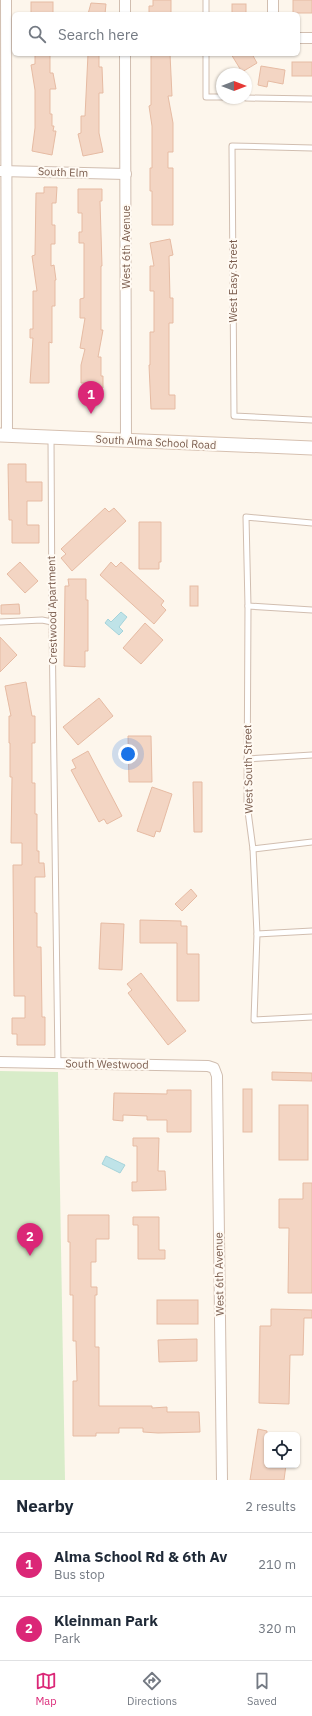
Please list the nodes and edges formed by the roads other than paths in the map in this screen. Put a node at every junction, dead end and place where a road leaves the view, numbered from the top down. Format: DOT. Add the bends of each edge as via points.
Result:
graph roads {
  1 [pos="6,0"];
  2 [pos="125,0"];
  3 [pos="206,0"];
  4 [pos="273,0"];
  5 [pos="125,12"];
  6 [pos="206,12"];
  7 [pos="273,12"];
  8 [pos="300,38"];
  9 [pos="312,38"];
  10 [pos="125,56"];
  11 [pos="206,56"];
  12 [pos="216,97"];
  13 [pos="252,98"];
  14 [pos="312,100"];
  15 [pos="312,148"];
  16 [pos="3,171"];
  17 [pos="126,174"];
  18 [pos="312,420"];
  19 [pos="4,435"];
  20 [pos="52,438"];
  21 [pos="126,441"];
  22 [pos="312,448"];
  23 [pos="312,523"];
  24 [pos="248,606"];
  25 [pos="312,610"];
  26 [pos="0,622"];
  27 [pos="52,622"];
  28 [pos="312,755"];
  29 [pos="247,759"];
  30 [pos="312,842"];
  31 [pos="253,849"];
  32 [pos="312,931"];
  33 [pos="257,934"];
  34 [pos="312,1017"];
  35 [pos="0,1062"];
  36 [pos="58,1064"];
  37 [pos="214,1068"];
  38 [pos="222,1480"];
  1 -- 16 [label="street"];
  2 -- 5 [label="street"];
  3 -- 6 [label="lane"];
  4 -- 7 [label="street"];
  8 -- 9 [label="street"];
  10 -- 17 [label="street, West 6th Avenue"];
  11 -- 12 [label="lane" via="206,97"];
  13 -- 14 [label="lane"];
  15 -- 18 [label="lane, West Easy Street" via="232,146 234,416"];
  16 -- 17 [label="street, South Elm"];
  16 -- 19 [label="street"];
  17 -- 21 [label="street, West 6th Avenue"];
  19 -- 20 [label="main road, South Alma School Road"];
  20 -- 21 [label="main road, South Alma School Road"];
  20 -- 27 [label="lane, Crestwood Apartment"];
  21 -- 22 [label="main road, South Alma School Road"];
  23 -- 24 [label="lane, West South Street" via="246,517"];
  24 -- 25 [label="lane"];
  24 -- 29 [label="lane, West South Street"];
  26 -- 27 [label="lane"];
  27 -- 36 [label="lane, Crestwood Apartment"];
  28 -- 29 [label="lane"];
  29 -- 31 [label="lane, West South Street" via="247,804"];
  30 -- 31 [label="lane"];
  31 -- 33 [label="lane, West South Street"];
  32 -- 33 [label="lane"];
  33 -- 34 [label="lane, West South Street" via="254,1020"];
  35 -- 36 [label="street, South Westwood"];
  36 -- 37 [label="street, South Westwood"];
  37 -- 38 [label="street, West 6th Avenue" via="217,1076"];
}
